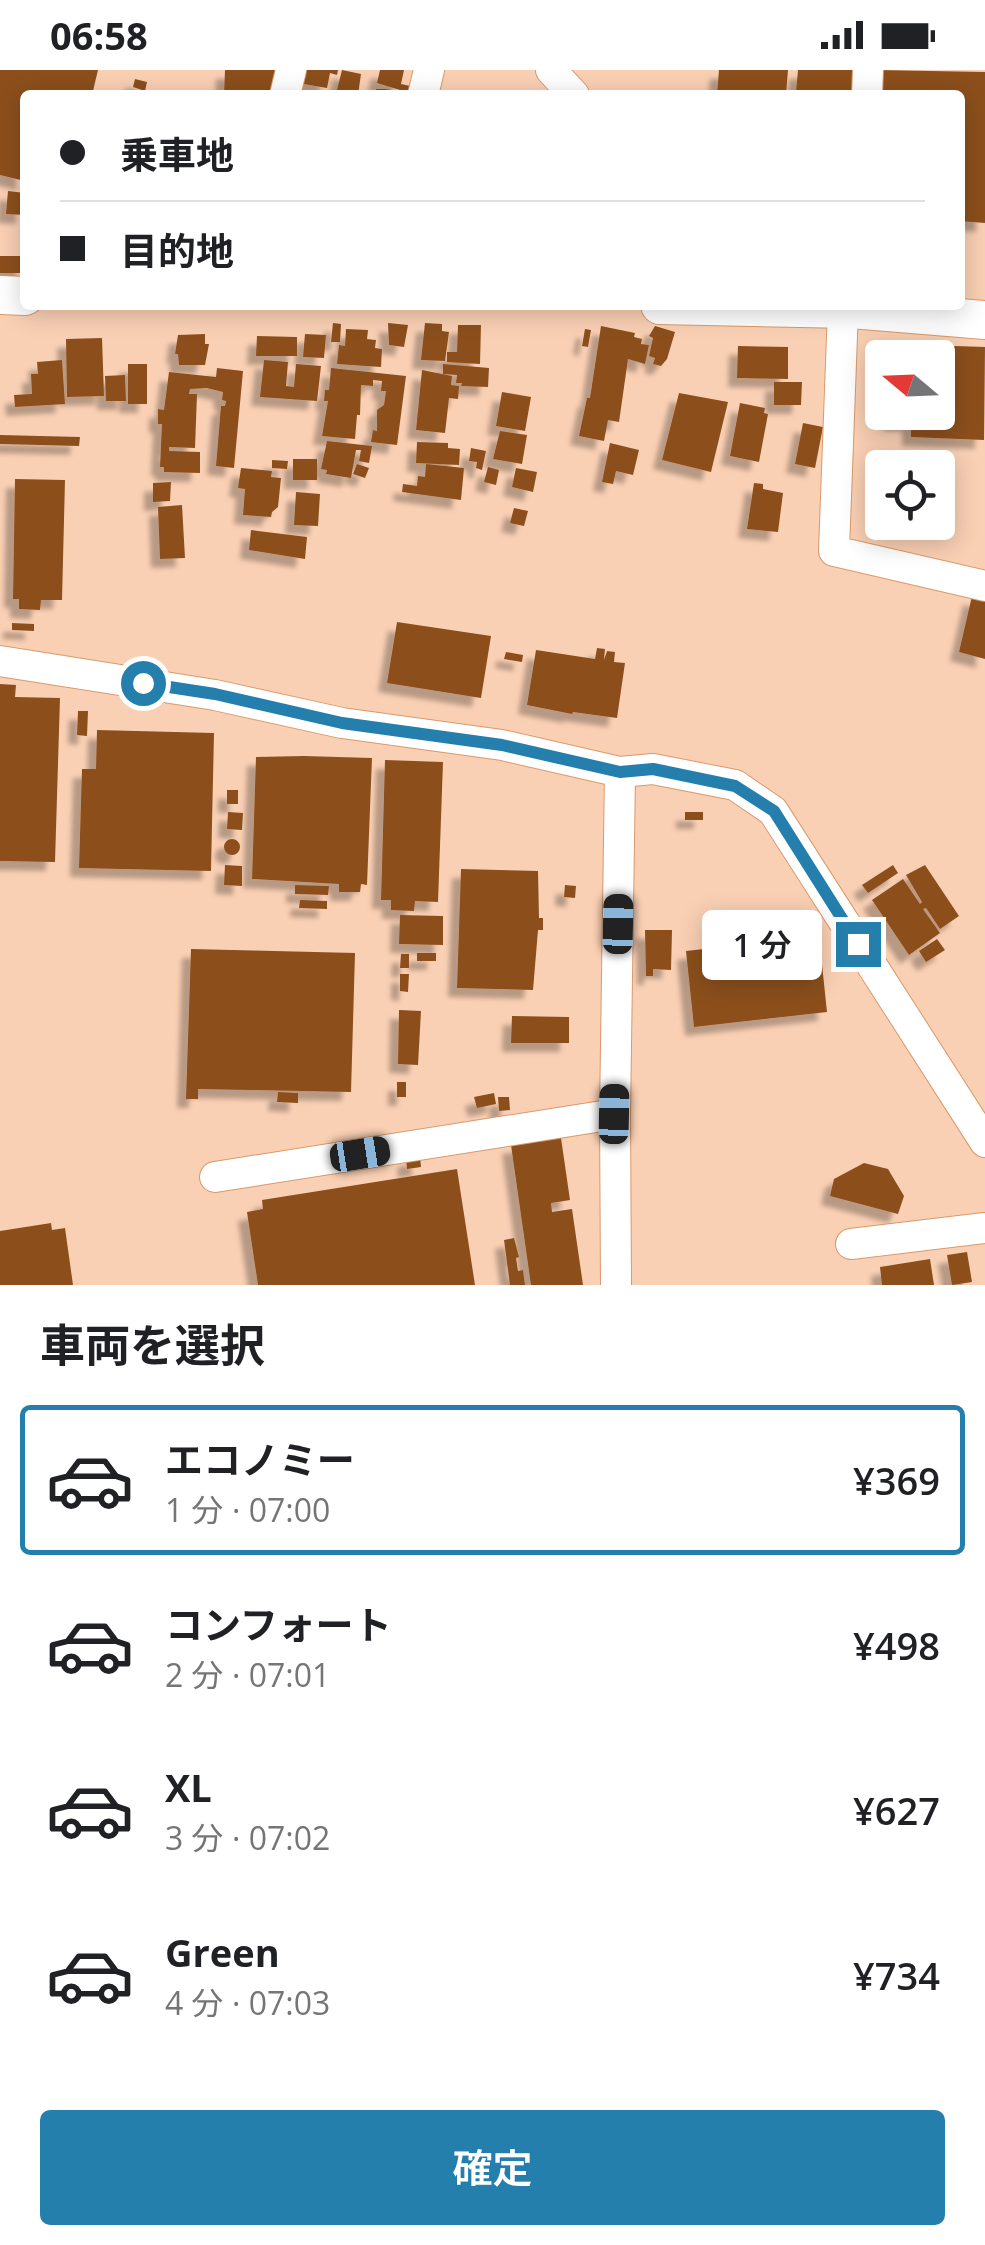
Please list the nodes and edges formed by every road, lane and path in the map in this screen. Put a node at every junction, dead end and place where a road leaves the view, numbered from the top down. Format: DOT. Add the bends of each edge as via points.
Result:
graph roads {
  1 [pos="550,70"];
  2 [pos="569,90"];
  3 [pos="849,310"];
  4 [pos="872,310"];
  5 [pos="985,320"];
  6 [pos="985,586"];
  7 [pos="0,660"];
  8 [pos="620,772"];
  9 [pos="614,1114"];
  10 [pos="985,1142"];
  11 [pos="215,1177"];
  12 [pos="985,1228"];
  13 [pos="851,1244"];
  14 [pos="616,1285"];
  1 -- 2 [label="street"];
  3 -- 6 [label="street" via="834,550"];
  4 -- 5 [label="main road"];
  7 -- 8 [label="street" via="215,694 342,723 502,745"];
  8 -- 9 [label="street"];
  8 -- 10 [label="street" via="653,769 735,786 774,811"];
  9 -- 11 [label="street"];
  9 -- 14 [label="street"];
  12 -- 13 [label="street"];
}
